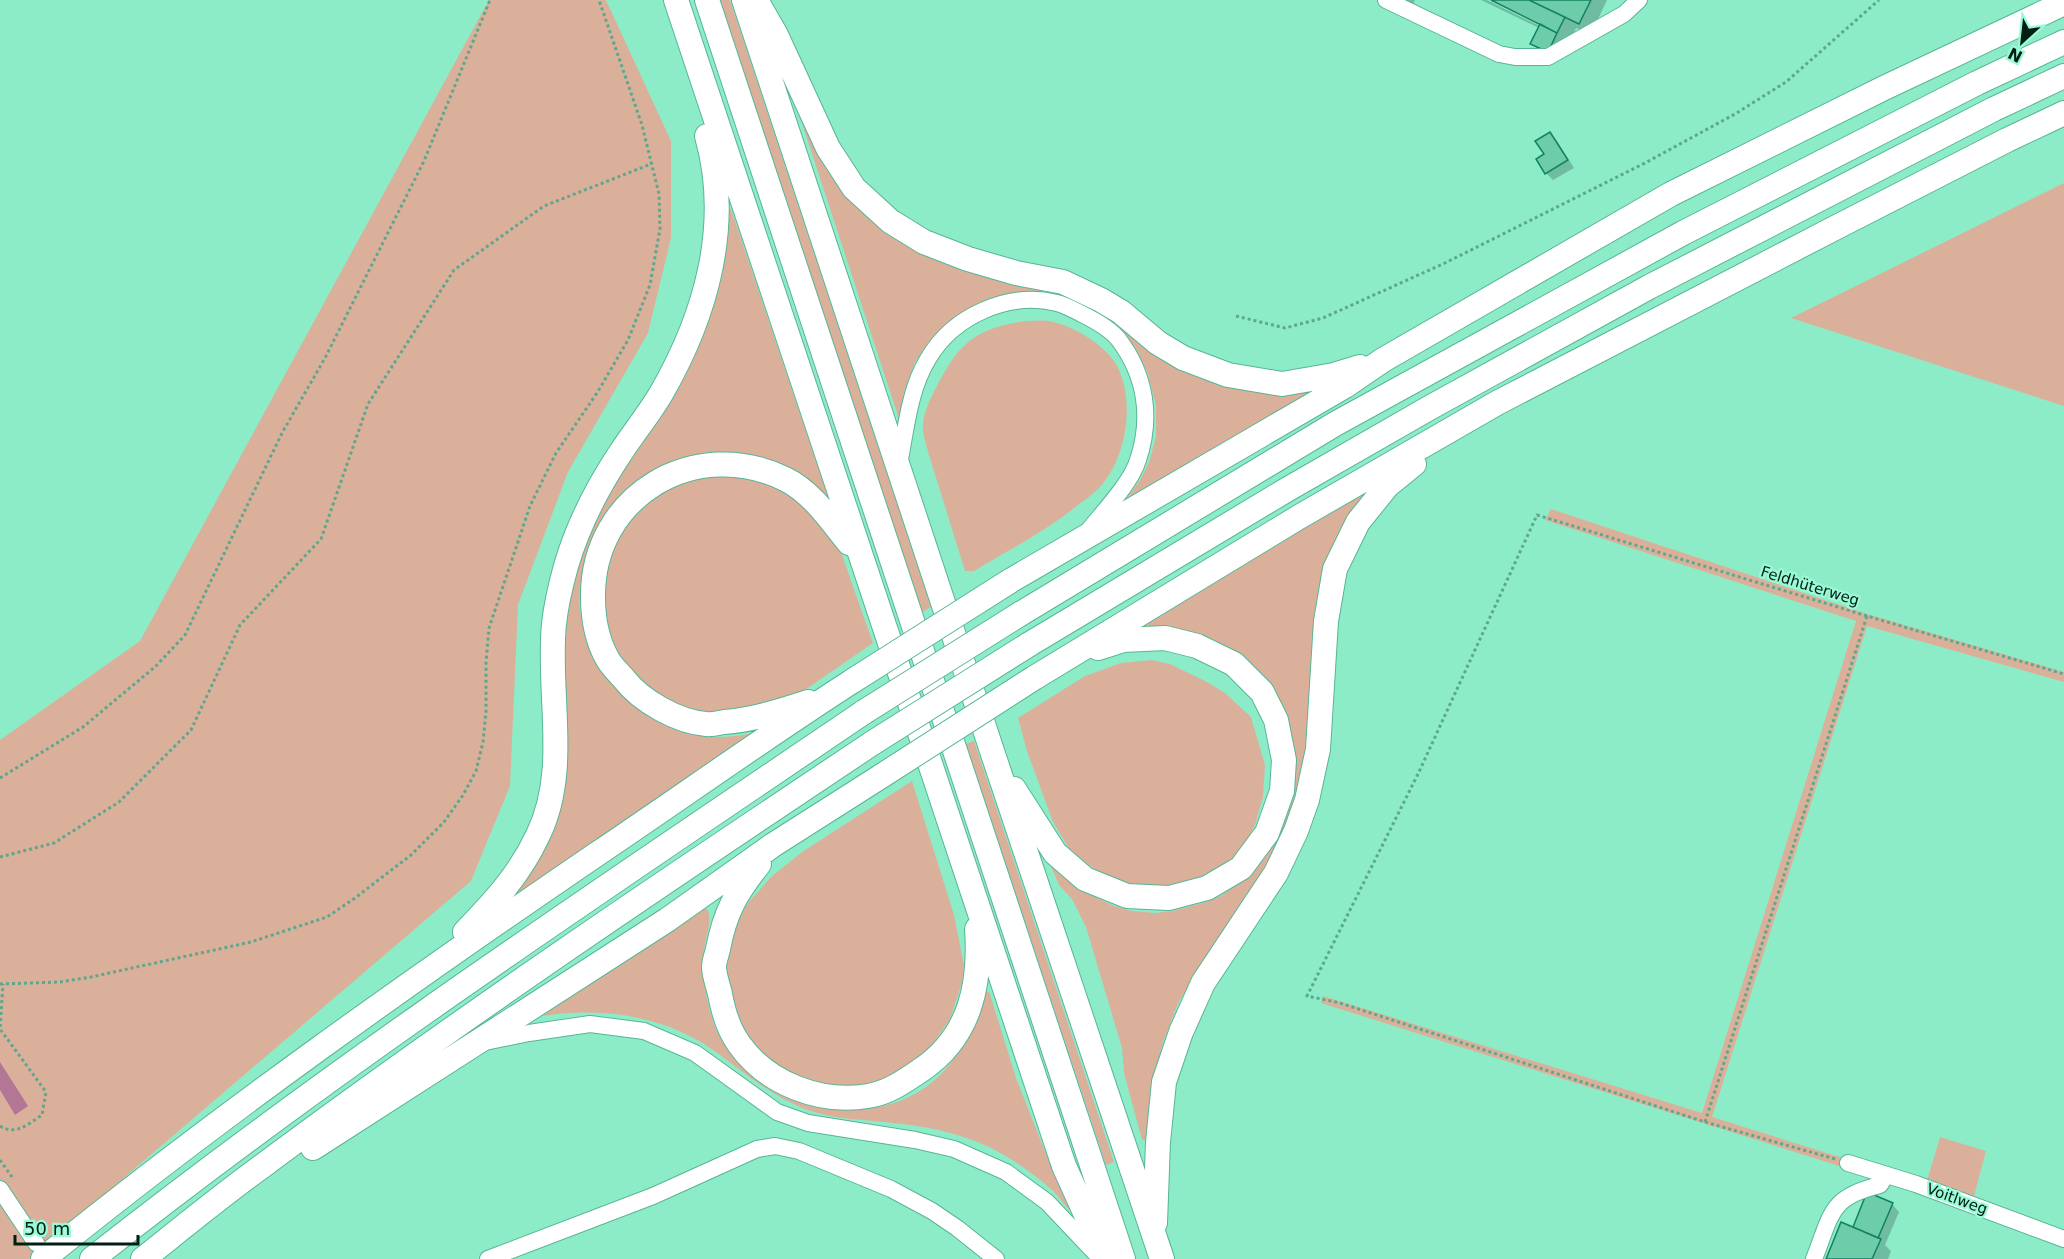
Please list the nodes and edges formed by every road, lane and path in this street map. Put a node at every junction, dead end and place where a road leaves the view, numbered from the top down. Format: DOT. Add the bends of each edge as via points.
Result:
graph roads {
  1 [pos="490,0"];
  2 [pos="599,0"];
  3 [pos="676,0"];
  4 [pos="707,0"];
  5 [pos="744,0"];
  6 [pos="756,0"];
  7 [pos="1386,0"];
  8 [pos="1639,0"];
  9 [pos="1879,0"];
  10 [pos="2064,3"];
  11 [pos="1412,6"];
  12 [pos="2064,42"];
  13 [pos="2064,76"];
  14 [pos="705,88"];
  15 [pos="2064,113"];
  16 [pos="651,164"];
  17 [pos="1236,316"];
  18 [pos="1383,360"];
  19 [pos="1497,403"];
  20 [pos="898,468"];
  21 [pos="1083,537"];
  22 [pos="860,557"];
  23 [pos="1867,616"];
  24 [pos="1062,660"];
  25 [pos="2064,674"];
  26 [pos="830,695"];
  27 [pos="994,758"];
  28 [pos="0,778"];
  29 [pos="773,845"];
  30 [pos="0,857"];
  31 [pos="975,900"];
  32 [pos="431,968"];
  33 [pos="2,984"];
  34 [pos="0,1023"];
  35 [pos="475,1044"];
  36 [pos="1705,1122"];
  37 [pos="0,1126"];
  38 [pos="1848,1164"];
  39 [pos="260,1167"];
  40 [pos="1886,1175"];
  41 [pos="0,1189"];
  42 [pos="2064,1239"];
  43 [pos="1158,1248"];
  44 [pos="39,1251"];
  45 [pos="92,1259"];
  46 [pos="143,1259"];
  47 [pos="488,1259"];
  48 [pos="996,1259"];
  49 [pos="1101,1259"];
  50 [pos="1106,1259"];
  51 [pos="1123,1259"];
  52 [pos="1814,1259"];
  1 -- 28 [label="path" via="424,161 325,358 282,433 184,635 156,666 83,727"];
  2 -- 16 [label="path" via="642,125"];
  3 -- 14 [label="highway"];
  4 -- 51 [label="highway"];
  5 -- 20 [label="highway"];
  6 -- 18 [label="highway" via="828,148 854,188 890,221 924,242 977,262 1063,282 1121,312 1183,358 1228,375 1282,384 1334,375"];
  7 -- 11 [label="street"];
  8 -- 11 [label="street" via="1624,14 1548,57 1499,54"];
  9 -- 17 [label="path" via="1786,82 1735,114 1646,164 1445,263 1323,318 1285,328"];
  10 -- 18 [label="highway" via="1671,194"];
  12 -- 45 [label="highway, bridge" via="1683,233 1365,407 1020,614 864,712 451,992 255,1134"];
  13 -- 39 [label="highway, bridge" via="1649,287 1472,384 1028,645 646,894"];
  14 -- 22 [label="highway"];
  14 -- 32 [label="highway" via="699,109 712,156 718,205 713,264 693,330 661,393 584,513 566,567 554,624 556,758 549,801 539,833 516,876"];
  15 -- 19 [label="highway"];
  16 -- 30 [label="path" via="544,206 454,270 368,404 321,539 240,626 191,730 119,802 54,843"];
  16 -- 33 [label="path" via="660,229 650,285 628,340 556,453 530,506 489,628 486,712 476,771 444,822 411,855 327,917 250,942 91,977"];
  18 -- 21 [label="highway" via="1345,386"];
  19 -- 24 [label="highway"];
  19 -- 43 [label="highway" via="1486,419 1429,453 1387,486 1358,522 1335,569 1326,621 1318,749 1307,800 1276,873 1203,983 1164,1082 1158,1142"];
  20 -- 21 [label="street" via="917,382 928,358 942,341 960,323 1004,303 1031,299 1058,303 1092,319 1118,338 1144,391 1147,419 1138,462"];
  20 -- 27 [label="highway"];
  21 -- 26 [label="highway, bridge"];
  22 -- 26 [label="highway" via="811,498 787,480 756,468 707,464 662,478 627,504 604,537 593,577 593,617 607,658 634,691 669,713 706,724 749,720"];
  22 -- 31 [label="highway"];
  23 -- 25 [label="path, Feldhüterweg"];
  23 -- 36 [label="path"];
  23 -- 36 [label="path, Feldhüterweg" via="1537,514 1418,774 1307,996 1340,1003"];
  24 -- 27 [label="highway" via="1123,640 1166,638 1197,646 1234,664 1262,692 1276,720 1284,760 1282,791 1268,833 1241,868 1207,888 1169,898 1127,896 1085,879 1055,853"];
  24 -- 29 [label="highway, bridge"];
  26 -- 32 [label="highway"];
  27 -- 43 [label="highway"];
  29 -- 31 [label="highway" via="740,888 722,923 714,967 724,1014 739,1044 757,1064 785,1084 815,1095 870,1096 899,1085 938,1059 968,1012 975,983 979,954"];
  29 -- 35 [label="highway" via="667,920"];
  31 -- 50 [label="highway" via="1064,1166"];
  32 -- 44 [label="highway" via="115,1201"];
  33 -- 34 [label="path"];
  34 -- 37 [label="path" via="0,1029 46,1092 42,1115 17,1130 8,1131"];
  35 -- 39 [label="highway" via="301,1155"];
  35 -- 49 [label="street" via="590,1024 644,1031 695,1053 777,1112 808,1123 954,1149 1006,1172 1047,1202"];
  36 -- 38 [label="path"];
  38 -- 40 [label="street, Voitlweg"];
  39 -- 46 [label="highway"];
  40 -- 42 [label="street, Voitlweg"];
  40 -- 52 [label="street" via="1880,1185 1849,1195 1834,1207"];
  41 -- 44 [label="street"];
  47 -- 48 [label="street" via="653,1196 757,1149 776,1146 799,1151 891,1189 932,1211"];
}
